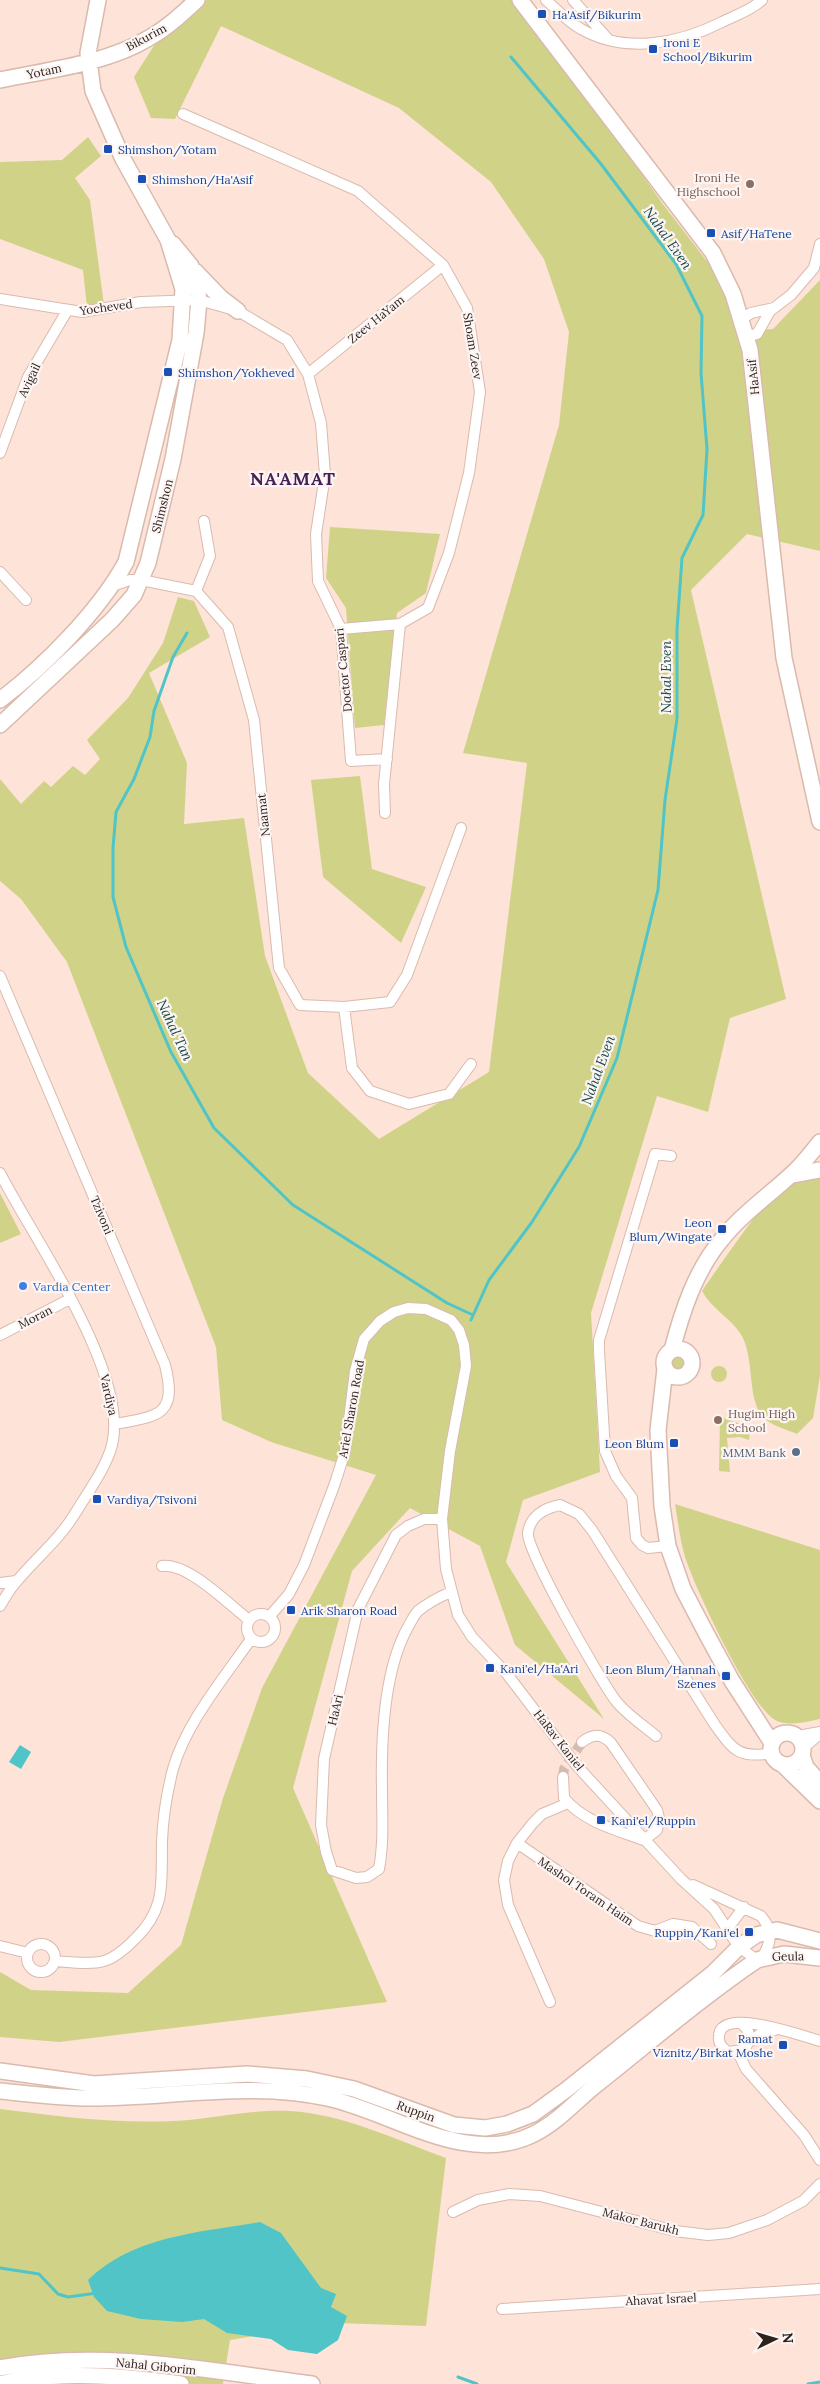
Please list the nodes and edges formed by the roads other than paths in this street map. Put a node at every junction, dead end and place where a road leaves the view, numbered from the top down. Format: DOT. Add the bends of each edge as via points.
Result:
graph roads {
  1 [pos="98,0"];
  2 [pos="197,0"];
  3 [pos="520,0"];
  4 [pos="546,0"];
  5 [pos="572,0"];
  6 [pos="762,0"];
  7 [pos="89,38"];
  8 [pos="608,40"];
  9 [pos="105,56"];
  10 [pos="87,61"];
  11 [pos="63,66"];
  12 [pos="0,80"];
  13 [pos="90,80"];
  14 [pos="97,103"];
  15 [pos="183,114"];
  16 [pos="168,240"];
  17 [pos="820,244"];
  18 [pos="443,265"];
  19 [pos="191,266"];
  20 [pos="0,299"];
  21 [pos="183,300"];
  22 [pos="199,300"];
  23 [pos="216,304"];
  24 [pos="67,311"];
  25 [pos="238,311"];
  26 [pos="750,315"];
  27 [pos="196,333"];
  28 [pos="752,340"];
  29 [pos="308,374"];
  30 [pos="0,453"];
  31 [pos="204,520"];
  32 [pos="0,572"];
  33 [pos="141,580"];
  34 [pos="112,586"];
  35 [pos="196,591"];
  36 [pos="26,600"];
  37 [pos="400,624"];
  38 [pos="341,629"];
  39 [pos="0,700"];
  40 [pos="0,725"];
  41 [pos="387,759"];
  42 [pos="384,813"];
  43 [pos="820,822"];
  44 [pos="461,828"];
  45 [pos="0,976"];
  46 [pos="344,1007"];
  47 [pos="470,1064"];
  48 [pos="820,1142"];
  49 [pos="671,1156"];
  50 [pos="820,1170"];
  51 [pos="0,1172"];
  52 [pos="792,1174"];
  53 [pos="70,1299"];
  54 [pos="682,1315"];
  55 [pos="0,1336"];
  56 [pos="672,1350"];
  57 [pos="688,1352"];
  58 [pos="666,1369"];
  59 [pos="679,1377"];
  60 [pos="662,1402"];
  61 [pos="115,1424"];
  62 [pos="442,1520"];
  63 [pos="668,1546"];
  64 [pos="162,1566"];
  65 [pos="16,1581"];
  66 [pos="0,1582"];
  67 [pos="451,1592"];
  68 [pos="0,1606"];
  69 [pos="269,1617"];
  70 [pos="250,1620"];
  71 [pos="251,1638"];
  72 [pos="755,1714"];
  73 [pos="820,1733"];
  74 [pos="656,1736"];
  75 [pos="582,1742"];
  76 [pos="797,1743"];
  77 [pos="776,1753"];
  78 [pos="563,1777"];
  79 [pos="820,1783"];
  80 [pos="820,1801"];
  81 [pos="568,1803"];
  82 [pos="644,1840"];
  83 [pos="517,1843"];
  84 [pos="681,1879"];
  85 [pos="744,1907"];
  86 [pos="728,1928"];
  87 [pos="770,1930"];
  88 [pos="820,1941"];
  89 [pos="711,1944"];
  90 [pos="0,1946"];
  91 [pos="739,1947"];
  92 [pos="28,1953"];
  93 [pos="820,1958"];
  94 [pos="759,1959"];
  95 [pos="55,1961"];
  96 [pos="550,2002"];
  97 [pos="741,2023"];
  98 [pos="777,2030"];
  99 [pos="820,2041"];
  100 [pos="749,2042"];
  101 [pos="738,2052"];
  102 [pos="618,2059"];
  103 [pos="0,2071"];
  104 [pos="0,2091"];
  105 [pos="820,2160"];
  106 [pos="820,2184"];
  107 [pos="453,2212"];
  108 [pos="820,2290"];
  109 [pos="502,2309"];
  110 [pos="0,2368"];
  111 [pos="0,2384"];
  112 [pos="181,2384"];
  113 [pos="312,2384"];
  1 -- 7 [label="street, Shimshon"];
  2 -- 9 [label="street, Bikurim" via="170,25 147,40"];
  3 -- 26 [label="street, HaAsif" via="713,254"];
  4 -- 8 [label="street" via="581,29"];
  5 -- 8 [label="street"];
  6 -- 8 [label="street" via="718,24 686,36 641,45"];
  7 -- 9 [label="street" via="95,52"];
  7 -- 10 [label="street, Shimshon"];
  7 -- 11 [label="street" via="76,58"];
  9 -- 10 [label="street, Bikurim"];
  9 -- 14 [label="street" via="95,84"];
  10 -- 11 [label="street, Yotam"];
  10 -- 13 [label="street, Shimshon"];
  11 -- 12 [label="street, Yotam"];
  11 -- 13 [label="street"];
  13 -- 14 [label="street, Shimshon"];
  14 -- 16 [label="street, Shimshon" via="123,159"];
  15 -- 18 [label="street, Shoam Zeev" via="358,191"];
  16 -- 19 [label="street, Shimshon"];
  16 -- 21 [label="street, Shimshon" via="183,288"];
  17 -- 26 [label="street" via="814,268 791,295 774,308"];
  18 -- 29 [label="street, Zeev HaYam"];
  18 -- 37 [label="street, Shoam Zeev" via="467,308 480,392 469,473 449,553 428,608"];
  19 -- 22 [label="street, Shimshon"];
  19 -- 25 [label="street"];
  20 -- 24 [label="street, Yocheved"];
  21 -- 22 [label="street, Doctor Caspari"];
  21 -- 24 [label="street, Yocheved"];
  21 -- 34 [label="street, Shimshon" via="180,340 130,547 126,562"];
  22 -- 23 [label="street, Doctor Caspari"];
  22 -- 27 [label="street, Shimshon"];
  23 -- 25 [label="street, Doctor Caspari"];
  23 -- 27 [label="street" via="204,314"];
  24 -- 30 [label="street, Avigail" via="28,377"];
  25 -- 29 [label="street, Doctor Caspari" via="287,340"];
  26 -- 28 [label="street, HaAsif"];
  26 -- 28 [label="street"];
  27 -- 33 [label="street, Shimshon" via="173,459"];
  28 -- 43 [label="street, HaAsif" via="784,658"];
  29 -- 38 [label="street, Doctor Caspari" via="321,424 325,475 316,534 318,582"];
  31 -- 35 [label="street" via="210,556"];
  32 -- 36 [label="street"];
  33 -- 34 [label="street"];
  33 -- 35 [label="street"];
  33 -- 40 [label="street, Shimshon" via="134,595 112,620"];
  34 -- 39 [label="street, Shimshon" via="65,641"];
  35 -- 46 [label="street, Naamat" via="228,627 254,720 279,968 300,1005"];
  37 -- 38 [label="street, Shoam Zeev"];
  37 -- 41 [label="street"];
  38 -- 41 [label="street, Doctor Caspari" via="351,761"];
  41 -- 42 [label="street"];
  44 -- 46 [label="street, Naamat" via="407,975 390,1002"];
  45 -- 61 [label="street, Tzivoni" via="168,1379 165,1409 150,1417"];
  46 -- 47 [label="street" via="352,1068 370,1091 409,1104 449,1094"];
  48 -- 52 [label="street"];
  49 -- 63 [label="street" via="654,1154 599,1340 605,1451 616,1476 632,1498 636,1538 648,1548"];
  50 -- 52 [label="street"];
  51 -- 53 [label="street, Vardiya"];
  52 -- 54 [label="street" via="762,1198 721,1240 702,1269"];
  53 -- 55 [label="street, Moran"];
  53 -- 61 [label="street, Vardiya" via="106,1375"];
  54 -- 56 [label="street"];
  54 -- 57 [label="street"];
  56 -- 57 [label="street"];
  56 -- 58 [label="street" via="665,1358"];
  57 -- 59 [label="street" via="692,1368"];
  58 -- 59 [label="street"];
  58 -- 60 [label="street"];
  59 -- 60 [label="street"];
  60 -- 63 [label="street" via="658,1430 662,1506"];
  61 -- 65 [label="street, Vardiya" via="112,1446 75,1514 57,1540"];
  62 -- 67 [label="street"];
  62 -- 67 [label="street, HaAri" via="424,1519 396,1536 358,1609 324,1759 322,1826 332,1870 367,1877 379,1869 385,1720 392,1670 402,1638 416,1612"];
  62 -- 69 [label="street, Ariel Sharon Road" via="450,1451 466,1366 464,1345 451,1320 426,1309 408,1308 380,1320 364,1340 355,1371 345,1452 334,1486 304,1565 288,1594"];
  63 -- 72 [label="street" via="683,1589 732,1681"];
  64 -- 70 [label="street" via="171,1565 188,1572"];
  65 -- 66 [label="street"];
  65 -- 68 [label="street, Vardiya"];
  67 -- 82 [label="street, HaRav Kaniel" via="458,1615 472,1637 507,1674 577,1766"];
  69 -- 70 [label="street" via="259,1615"];
  69 -- 71 [label="street" via="274,1628 270,1639 262,1642"];
  70 -- 71 [label="street" via="247,1632"];
  71 -- 95 [label="street" via="201,1712 174,1767 165,1803 159,1905 148,1927 128,1947 104,1961"];
  72 -- 76 [label="street"];
  72 -- 77 [label="street"];
  73 -- 76 [label="street"];
  74 -- 77 [label="street" via="616,1702 540,1570 529,1545 528,1534 531,1522 540,1512 560,1505 579,1514 732,1748 750,1756"];
  75 -- 82 [label="street" via="589,1737 605,1737 657,1810 660,1818 658,1830"];
  76 -- 77 [label="street" via="778,1736"];
  76 -- 77 [label="street" via="796,1763"];
  76 -- 79 [label="street" via="806,1766"];
  77 -- 80 [label="street"];
  78 -- 81 [label="street" via="564,1798"];
  81 -- 82 [label="street" via="592,1820"];
  81 -- 83 [label="street" via="542,1814"];
  82 -- 84 [label="street, HaRav Kaniel"];
  83 -- 89 [label="street, Mashol Toram Haim" via="638,1926 655,1931 673,1924 692,1928"];
  83 -- 96 [label="street" via="508,1861 504,1880 508,1905"];
  84 -- 85 [label="street, HaRav Kaniel"];
  84 -- 86 [label="street, HaRav Kaniel" via="714,1909"];
  85 -- 86 [label="street"];
  85 -- 87 [label="street, HaRav Kaniel" via="761,1916"];
  86 -- 91 [label="street, HaRav Kaniel"];
  87 -- 88 [label="street, Geula"];
  87 -- 91 [label="street, Ruppin"];
  87 -- 94 [label="street" via="769,1946"];
  90 -- 92 [label="street"];
  91 -- 94 [label="street, HaRav Kaniel"];
  91 -- 102 [label="street, Ruppin"];
  92 -- 95 [label="street" via="36,1945 46,1945 52,1950"];
  92 -- 95 [label="street" via="29,1965 39,1972 50,1968"];
  93 -- 94 [label="street, Geula" via="789,1954"];
  94 -- 102 [label="street, Ruppin"];
  97 -- 98 [label="street"];
  97 -- 100 [label="street" via="748,2031"];
  97 -- 101 [label="street" via="727,2024 719,2036 724,2049"];
  98 -- 99 [label="street"];
  98 -- 100 [label="street" via="763,2032"];
  100 -- 101 [label="street"];
  101 -- 105 [label="street" via="746,2069 804,2135"];
  102 -- 103 [label="street, Ruppin" via="533,2114 485,2128 454,2125 354,2089 307,2079 247,2074 94,2084"];
  102 -- 104 [label="street, Ruppin" via="560,2116 534,2134 492,2144 446,2138 356,2105 291,2091 247,2089 89,2098"];
  106 -- 107 [label="street, Makor Barukh" via="803,2201 767,2220 730,2233 708,2235 675,2231 540,2196 509,2194 478,2200"];
  108 -- 109 [label="street, Ahavat Israel"];
  110 -- 113 [label="street, Nahal Giborim" via="100,2360"];
  111 -- 112 [label="street, Nahal Giborim" via="46,2378 98,2377"];
}
